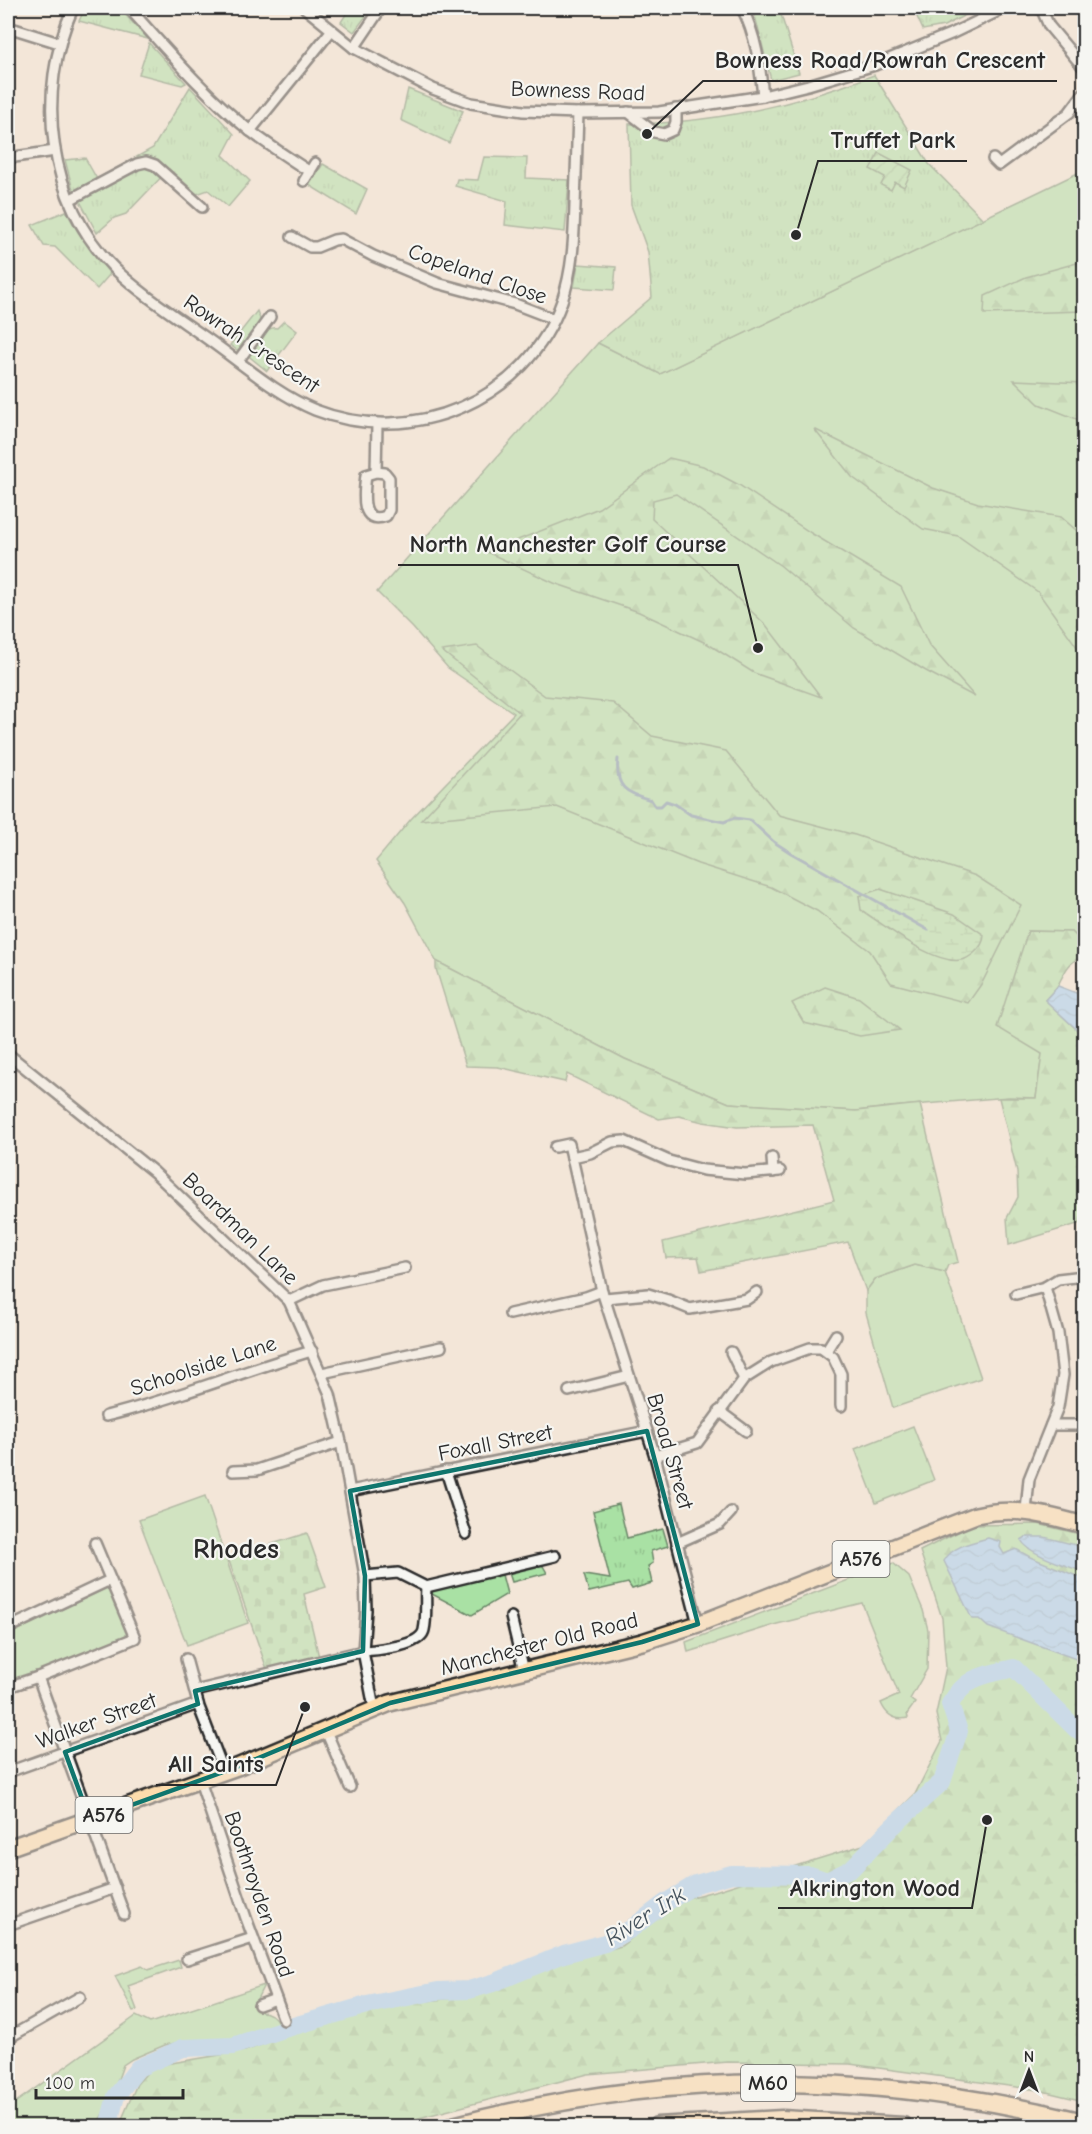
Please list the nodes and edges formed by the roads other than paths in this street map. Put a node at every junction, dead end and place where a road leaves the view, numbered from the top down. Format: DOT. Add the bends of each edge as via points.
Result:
graph roads {
  1 [pos="73,8"];
  2 [pos="129,8"];
  3 [pos="305,8"];
  4 [pos="381,8"];
  5 [pos="742,8"];
  6 [pos="1005,8"];
  7 [pos="1041,8"];
  8 [pos="8,27"];
  9 [pos="331,31"];
  10 [pos="59,44"];
  11 [pos="354,48"];
  12 [pos="1084,68"];
  13 [pos="1084,93"];
  14 [pos="763,96"];
  15 [pos="676,110"];
  16 [pos="628,112"];
  17 [pos="578,113"];
  18 [pos="250,131"];
  19 [pos="55,151"];
  20 [pos="8,158"];
  21 [pos="993,159"];
  22 [pos="310,172"];
  23 [pos="71,200"];
  24 [pos="202,207"];
  25 [pos="292,237"];
  26 [pos="270,317"];
  27 [pos="554,319"];
  28 [pos="238,361"];
  29 [pos="377,424"];
  30 [pos="376,472"];
  31 [pos="8,1054"];
  32 [pos="555,1146"];
  33 [pos="572,1157"];
  34 [pos="771,1158"];
  35 [pos="405,1268"];
  36 [pos="1084,1276"];
  37 [pos="1045,1287"];
  38 [pos="758,1292"];
  39 [pos="1016,1293"];
  40 [pos="603,1294"];
  41 [pos="289,1300"];
  42 [pos="510,1314"];
  43 [pos="836,1335"];
  44 [pos="441,1347"];
  45 [pos="312,1351"];
  46 [pos="826,1351"];
  47 [pos="731,1352"];
  48 [pos="322,1372"];
  49 [pos="629,1376"];
  50 [pos="744,1379"];
  51 [pos="569,1391"];
  52 [pos="841,1406"];
  53 [pos="719,1411"];
  54 [pos="106,1416"];
  55 [pos="1051,1425"];
  56 [pos="1084,1425"];
  57 [pos="646,1431"];
  58 [pos="746,1431"];
  59 [pos="341,1442"];
  60 [pos="655,1456"];
  61 [pos="233,1471"];
  62 [pos="446,1471"];
  63 [pos="350,1491"];
  64 [pos="1026,1511"];
  65 [pos="731,1512"];
  66 [pos="1084,1525"];
  67 [pos="466,1534"];
  68 [pos="95,1543"];
  69 [pos="676,1543"];
  70 [pos="555,1556"];
  71 [pos="365,1576"];
  72 [pos="110,1580"];
  73 [pos="426,1587"];
  74 [pos="511,1617"];
  75 [pos="698,1623"];
  76 [pos="8,1628"];
  77 [pos="363,1651"];
  78 [pos="186,1659"];
  79 [pos="524,1671"];
  80 [pos="38,1677"];
  81 [pos="8,1687"];
  82 [pos="195,1691"];
  83 [pos="198,1704"];
  84 [pos="374,1708"];
  85 [pos="326,1731"];
  86 [pos="65,1752"];
  87 [pos="8,1772"];
  88 [pos="224,1772"];
  89 [pos="200,1781"];
  90 [pos="350,1786"];
  91 [pos="90,1820"];
  92 [pos="8,1848"];
  93 [pos="115,1888"];
  94 [pos="124,1914"];
  95 [pos="8,1926"];
  96 [pos="253,1938"];
  97 [pos="187,1959"];
  98 [pos="81,1997"];
  99 [pos="276,1999"];
  100 [pos="259,2006"];
  101 [pos="284,2019"];
  102 [pos="8,2038"];
  103 [pos="1084,2122"];
  104 [pos="453,2127"];
  105 [pos="657,2127"];
  106 [pos="903,2127"];
  1 -- 10 [label="street, Rowrah Crescent"];
  2 -- 18 [label="street" via="197,83"];
  3 -- 9 [label="street, Bowness Road"];
  4 -- 11 [label="street"];
  5 -- 14 [label="street" via="759,63"];
  6 -- 14 [label="street, Bowness Road" via="875,65"];
  7 -- 12 [label="street" via="1049,26"];
  8 -- 10 [label="street"];
  9 -- 11 [label="street, Bowness Road"];
  9 -- 18 [label="street"];
  10 -- 19 [label="street, Rowrah Crescent" via="51,100"];
  11 -- 17 [label="street, Bowness Road" via="429,88 471,103 523,111"];
  13 -- 21 [label="street" via="1069,113 999,165"];
  14 -- 15 [label="street, Bowness Road"];
  15 -- 16 [label="street, Bowness Road"];
  15 -- 16 [label="street" via="673,130 664,134 654,132"];
  16 -- 17 [label="street, Bowness Road"];
  17 -- 27 [label="street, Rowrah Crescent" via="574,248 569,280"];
  18 -- 22 [label="street"];
  19 -- 20 [label="street"];
  19 -- 23 [label="street, Rowrah Crescent"];
  23 -- 24 [label="street" via="146,162 155,165"];
  23 -- 28 [label="street, Rowrah Crescent" via="84,228 115,268"];
  25 -- 27 [label="street, Copeland Close" via="310,247 341,239 437,283"];
  26 -- 28 [label="street"];
  27 -- 29 [label="street, Rowrah Crescent" via="535,350 490,392 435,417"];
  28 -- 29 [label="street, Rowrah Crescent" via="314,409"];
  29 -- 30 [label="street"];
  30 -- 30 [label="street" via="389,478 389,510 386,516 377,518 365,511 366,476"];
  31 -- 41 [label="street, Boardman Lane" via="154,1172"];
  32 -- 33 [label="street, Broad Street" via="569,1144"];
  33 -- 34 [label="street" via="624,1141 669,1161 703,1170 777,1172"];
  33 -- 40 [label="street, Broad Street"];
  35 -- 41 [label="street" via="323,1285"];
  36 -- 37 [label="street" via="1058,1279"];
  37 -- 39 [label="street"];
  37 -- 55 [label="street" via="1063,1363 1061,1393"];
  38 -- 40 [label="street" via="747,1299 690,1309 648,1294"];
  40 -- 42 [label="street"];
  40 -- 49 [label="street, Broad Street"];
  41 -- 45 [label="street, Boardman Lane"];
  43 -- 46 [label="street"];
  44 -- 48 [label="street"];
  45 -- 48 [label="street, Boardman Lane"];
  45 -- 54 [label="street, Schoolside Lane" via="257,1366 148,1406"];
  46 -- 50 [label="street" via="810,1347 771,1362"];
  46 -- 52 [label="street" via="841,1374"];
  47 -- 50 [label="street"];
  48 -- 59 [label="street, Boardman Lane"];
  49 -- 51 [label="street"];
  49 -- 57 [label="street, Broad Street"];
  50 -- 53 [label="street"];
  53 -- 58 [label="street"];
  53 -- 60 [label="street" via="697,1443"];
  55 -- 56 [label="street"];
  55 -- 64 [label="street" via="1029,1479"];
  57 -- 60 [label="street, Broad Street"];
  57 -- 62 [label="street, Foxall Street"];
  59 -- 61 [label="street" via="257,1470"];
  59 -- 63 [label="street, Boardman Lane"];
  60 -- 69 [label="street, Broad Street"];
  62 -- 63 [label="street, Foxall Street"];
  62 -- 67 [label="street"];
  63 -- 71 [label="street, Boardman Lane"];
  64 -- 66 [label="main road, Manchester Old Road / A576"];
  64 -- 75 [label="main road, Manchester Old Road / A576" via="988,1512 963,1519"];
  65 -- 69 [label="street" via="720,1524"];
  68 -- 72 [label="street"];
  69 -- 75 [label="street, Broad Street"];
  70 -- 73 [label="street"];
  71 -- 73 [label="street" via="398,1573"];
  71 -- 77 [label="street, Boardman Lane"];
  72 -- 76 [label="street"];
  72 -- 80 [label="street" via="135,1638"];
  73 -- 77 [label="street" via="424,1633 418,1640"];
  74 -- 79 [label="street"];
  75 -- 79 [label="main road, Manchester Old Road / A576" via="642,1642"];
  77 -- 82 [label="street"];
  77 -- 84 [label="street, Boardman Lane"];
  78 -- 82 [label="street"];
  79 -- 84 [label="main road, Manchester Old Road / A576"];
  80 -- 81 [label="street"];
  80 -- 86 [label="street"];
  82 -- 83 [label="street"];
  83 -- 86 [label="street, Walker Street"];
  83 -- 88 [label="street"];
  84 -- 85 [label="main road, Manchester Old Road / A576"];
  85 -- 88 [label="main road, Manchester Old Road / A576"];
  85 -- 90 [label="street"];
  86 -- 87 [label="street, Walker Street"];
  86 -- 91 [label="street"];
  88 -- 89 [label="main road, Manchester Old Road / A576"];
  89 -- 91 [label="main road, Manchester Old Road / A576"];
  89 -- 96 [label="street, Boothroyden Road"];
  91 -- 92 [label="main road, Manchester Old Road / A576"];
  91 -- 93 [label="street"];
  93 -- 94 [label="street"];
  93 -- 95 [label="street"];
  96 -- 97 [label="street"];
  96 -- 99 [label="street, Boothroyden Road"];
  98 -- 102 [label="street"];
  99 -- 100 [label="street"];
  99 -- 101 [label="street, Boothroyden Road"];
  103 -- 104 [label="highway, M60" via="984,2100 915,2090 742,2083 603,2095"];
  105 -- 106 [label="highway, M60" via="782,2119"];
}
